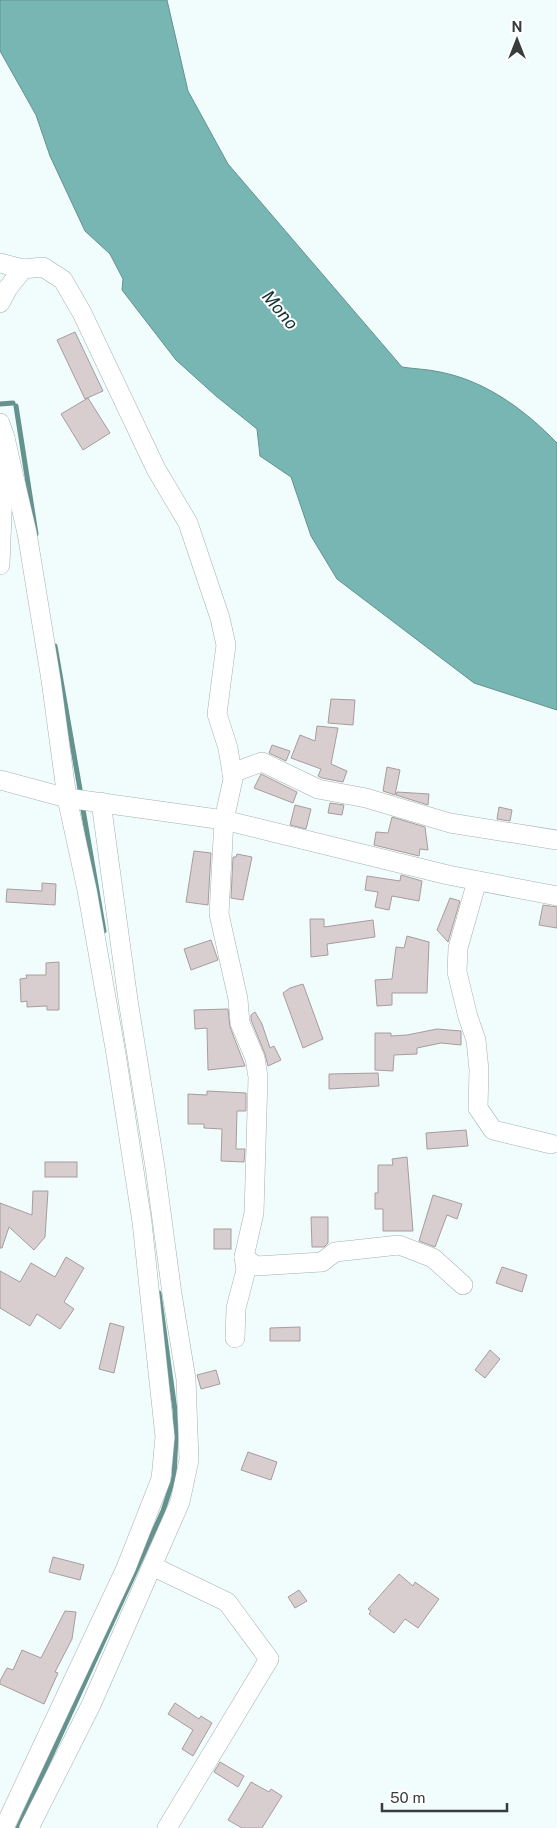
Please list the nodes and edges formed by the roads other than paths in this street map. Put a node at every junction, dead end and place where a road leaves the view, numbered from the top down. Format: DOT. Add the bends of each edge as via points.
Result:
graph roads {
  1 [pos="0,263"];
  2 [pos="23,269"];
  3 [pos="0,303"];
  4 [pos="1,427"];
  5 [pos="0,565"];
  6 [pos="232,773"];
  7 [pos="0,780"];
  8 [pos="67,798"];
  9 [pos="101,802"];
  10 [pos="224,820"];
  11 [pos="557,840"];
  12 [pos="477,881"];
  13 [pos="557,896"];
  14 [pos="551,1144"];
  15 [pos="244,1257"];
  16 [pos="463,1285"];
  17 [pos="235,1338"];
  18 [pos="152,1566"];
  19 [pos="4,1828"];
  20 [pos="30,1828"];
  21 [pos="167,1828"];
  1 -- 2 [label="street"];
  2 -- 3 [label="street"];
  2 -- 6 [label="street" via="43,267 63,280 82,312 156,469 188,523 226,645 216,714 228,748"];
  4 -- 5 [label="street"];
  4 -- 8 [label="street" via="27,533"];
  6 -- 10 [label="street"];
  6 -- 11 [label="street" via="262,762 318,789 366,798 450,823"];
  7 -- 8 [label="street"];
  8 -- 9 [label="street"];
  8 -- 19 [label="street" via="89,900 142,1222 165,1437 161,1479 126,1568"];
  9 -- 10 [label="street"];
  9 -- 18 [label="street" via="186,1379 189,1460 180,1502"];
  10 -- 12 [label="street"];
  10 -- 15 [label="street" via="219,914 238,999 240,1023 255,1058 258,1078 254,1213"];
  12 -- 13 [label="street"];
  12 -- 14 [label="street" via="458,948 457,972 476,1040 478,1108 493,1130"];
  15 -- 16 [label="street" via="256,1266 322,1262 335,1252 399,1245 433,1258"];
  15 -- 17 [label="street" via="246,1270 236,1308"];
  18 -- 20 [label="street" via="91,1705"];
  18 -- 21 [label="street" via="227,1602 269,1659"];
}
